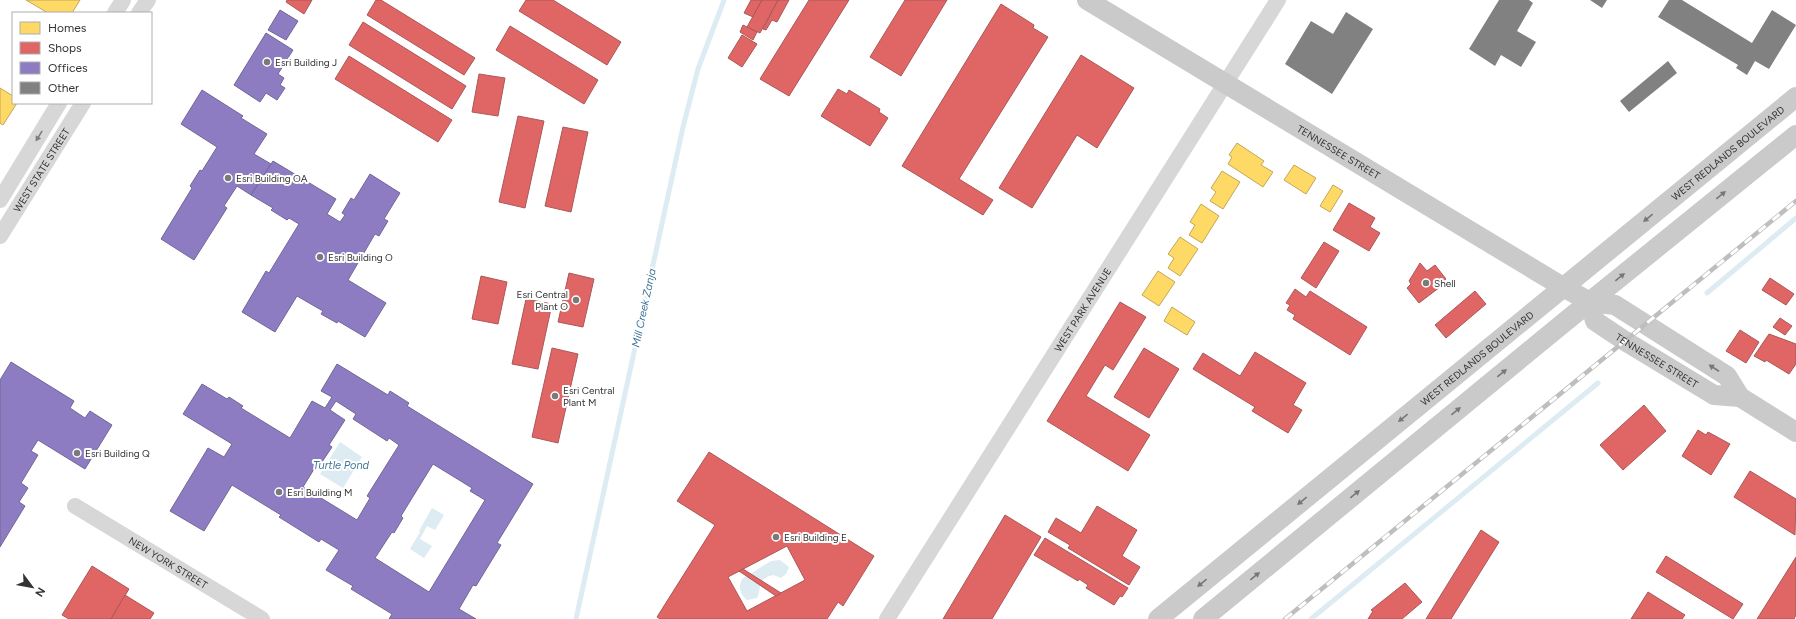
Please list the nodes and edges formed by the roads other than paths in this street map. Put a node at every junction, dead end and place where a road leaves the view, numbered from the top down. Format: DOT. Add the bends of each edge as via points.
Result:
graph roads {
  1 [pos="123,0"];
  2 [pos="148,0"];
  3 [pos="1087,0"];
  4 [pos="1278,0"];
  5 [pos="116,12"];
  6 [pos="141,12"];
  7 [pos="1225,83"];
  8 [pos="1796,97"];
  9 [pos="58,104"];
  10 [pos="82,104"];
  11 [pos="1796,135"];
  12 [pos="0,200"];
  13 [pos="0,236"];
  14 [pos="1563,287"];
  15 [pos="1590,302"];
  16 [pos="1796,432"];
  17 [pos="75,506"];
  18 [pos="262,619"];
  19 [pos="887,619"];
  20 [pos="1158,619"];
  21 [pos="1203,619"];
  1 -- 5 [label="street"];
  2 -- 6 [label="street"];
  3 -- 7 [label="main road, TENNESSEE STREET"];
  4 -- 7 [label="street, WEST PARK AVENUE"];
  7 -- 14 [label="main road, TENNESSEE STREET"];
  7 -- 19 [label="street, WEST PARK AVENUE"];
  8 -- 14 [label="main road, WEST REDLANDS BOULEVARD, one-way"];
  9 -- 12 [label="street, WEST STATE STREET, one-way"];
  10 -- 13 [label="street, WEST STATE STREET"];
  15 -- 11 [label="main road, one-way"];
  14 -- 15 [label="main road, TENNESSEE STREET"];
  14 -- 20 [label="main road, WEST REDLANDS BOULEVARD, one-way"];
  15 -- 16 [label="main road, TENNESSEE STREET" via="1595,321 1625,341 1714,395 1740,396"];
  21 -- 15 [label="main road, one-way"];
  17 -- 18 [label="street, NEW YORK STREET"];
}
